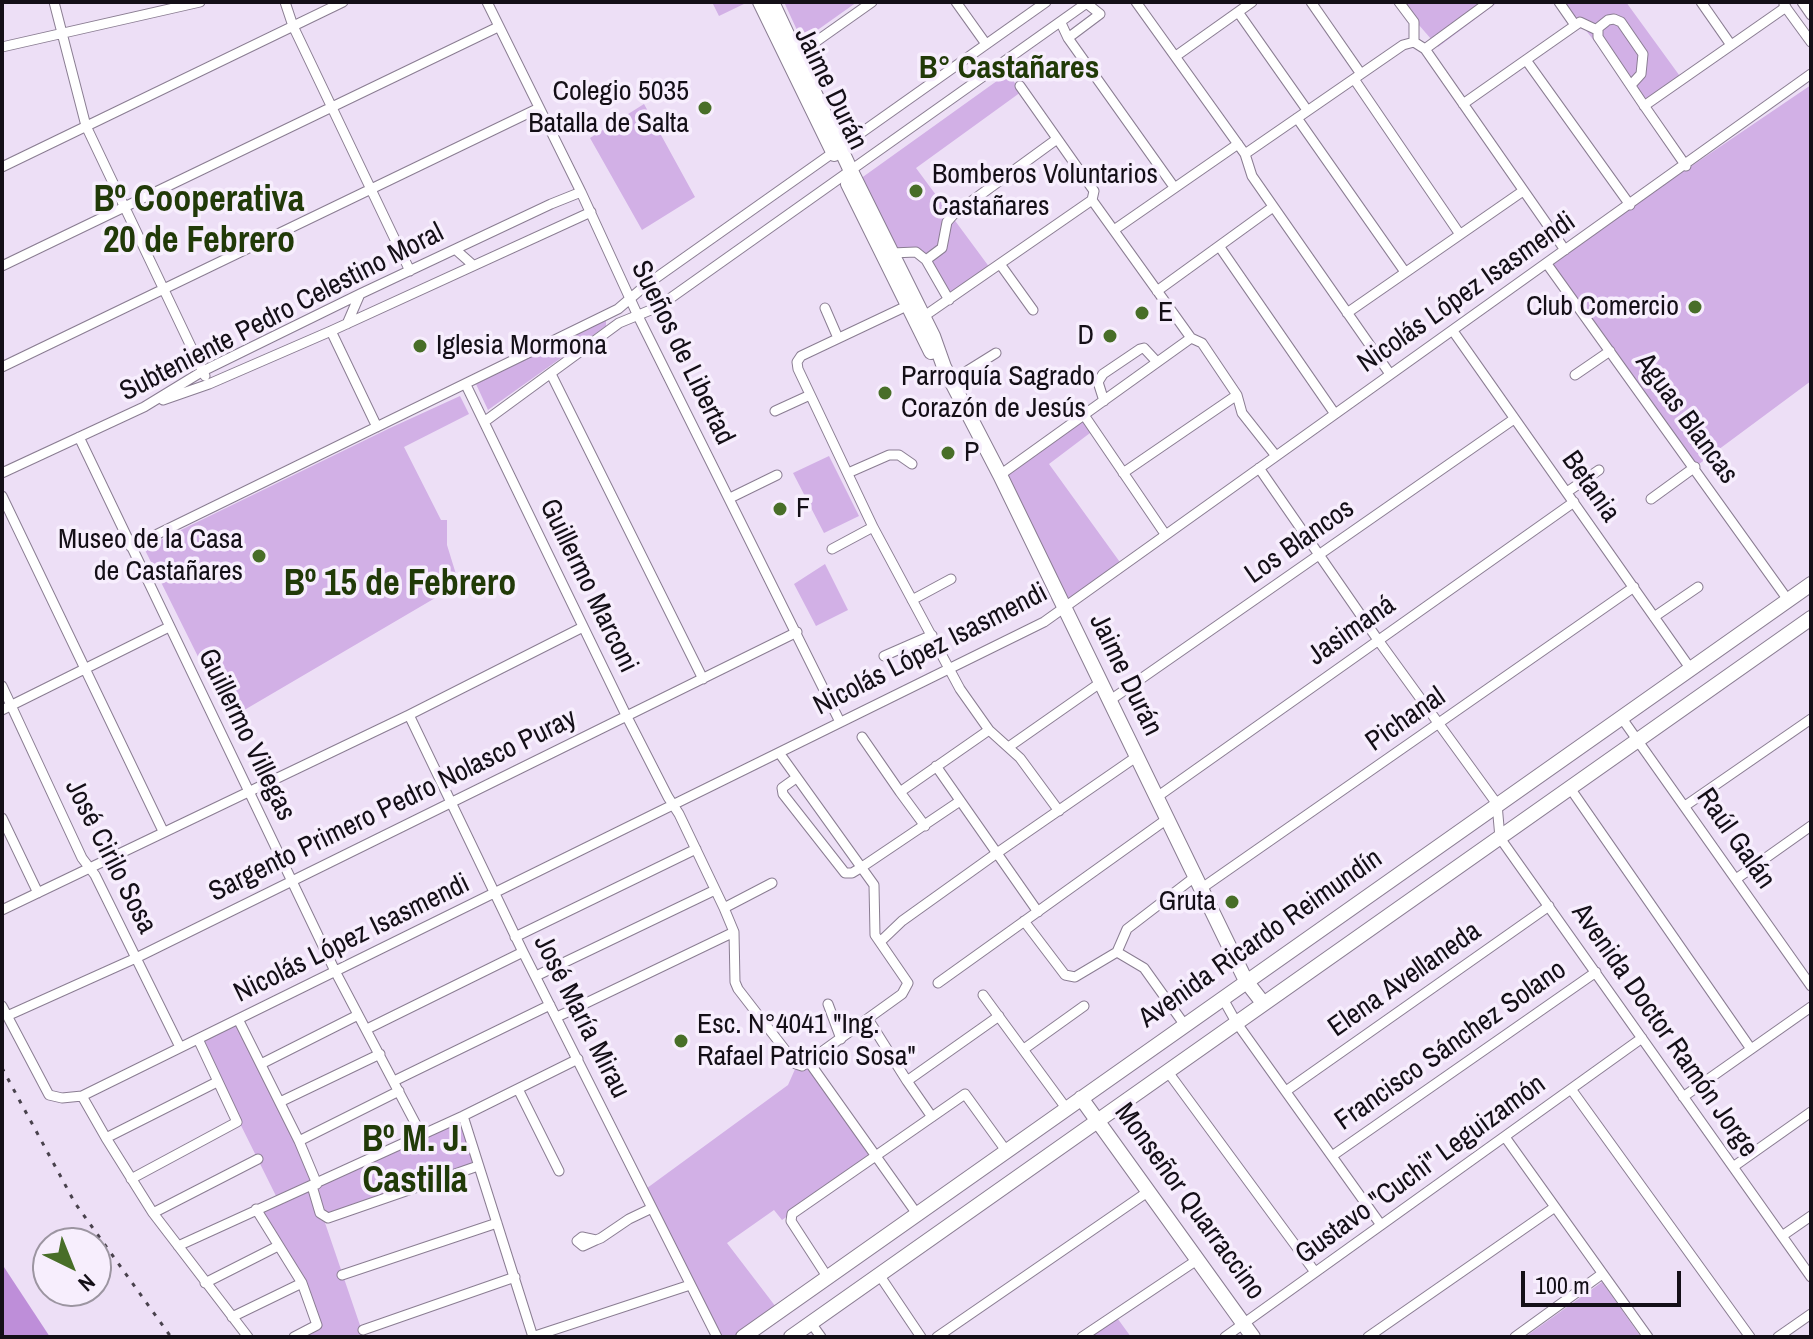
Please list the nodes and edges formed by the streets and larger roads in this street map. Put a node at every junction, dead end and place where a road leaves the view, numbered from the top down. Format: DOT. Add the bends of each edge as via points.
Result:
graph roads {
  1 [pos="54,2"];
  2 [pos="200,2"];
  3 [pos="285,2"];
  4 [pos="343,2"];
  5 [pos="487,2"];
  6 [pos="760,2"];
  7 [pos="772,2"];
  8 [pos="872,2"];
  9 [pos="956,2"];
  10 [pos="1046,2"];
  11 [pos="1086,2"];
  12 [pos="1136,2"];
  13 [pos="1252,2"];
  14 [pos="1311,2"];
  15 [pos="1399,2"];
  16 [pos="1489,2"];
  17 [pos="1559,2"];
  18 [pos="1701,2"];
  19 [pos="1802,2"];
  20 [pos="1784,4"];
  21 [pos="1238,12"];
  22 [pos="1811,15"];
  23 [pos="1061,23"];
  24 [pos="1575,25"];
  25 [pos="293,26"];
  26 [pos="498,27"];
  27 [pos="1597,30"];
  28 [pos="62,33"];
  29 [pos="1068,38"];
  30 [pos="1414,42"];
  31 [pos="1811,42"];
  32 [pos="986,44"];
  33 [pos="1731,45"];
  34 [pos="2,47"];
  35 [pos="1425,49"];
  36 [pos="797,55"];
  37 [pos="1176,56"];
  38 [pos="1526,60"];
  39 [pos="1811,74"];
  40 [pos="1358,77"];
  41 [pos="1631,85"];
  42 [pos="1020,86"];
  43 [pos="1463,104"];
  44 [pos="1644,106"];
  45 [pos="332,107"];
  46 [pos="539,108"];
  47 [pos="1307,110"];
  48 [pos="1297,118"];
  49 [pos="86,126"];
  50 [pos="1057,139"];
  51 [pos="1238,144"];
  52 [pos="837,152"];
  53 [pos="1245,154"];
  54 [pos="1686,166"];
  55 [pos="2,167"];
  56 [pos="847,174"];
  57 [pos="1174,187"];
  58 [pos="371,188"];
  59 [pos="1523,191"];
  60 [pos="581,192"];
  61 [pos="1092,200"];
  62 [pos="1630,205"];
  63 [pos="125,206"];
  64 [pos="1273,207"];
  65 [pos="591,212"];
  66 [pos="1114,230"];
  67 [pos="1459,233"];
  68 [pos="1219,246"];
  69 [pos="456,250"];
  70 [pos="1565,250"];
  71 [pos="892,253"];
  72 [pos="926,260"];
  73 [pos="1000,264"];
  74 [pos="1547,264"];
  75 [pos="473,265"];
  76 [pos="2,266"];
  77 [pos="410,271"];
  78 [pos="1405,272"];
  79 [pos="164,289"];
  80 [pos="1157,291"];
  81 [pos="360,294"];
  82 [pos="630,298"];
  83 [pos="949,300"];
  84 [pos="911,304"];
  85 [pos="825,308"];
  86 [pos="1033,310"];
  87 [pos="1347,313"];
  88 [pos="638,316"];
  89 [pos="923,317"];
  90 [pos="347,324"];
  91 [pos="331,331"];
  92 [pos="1453,331"];
  93 [pos="838,338"];
  94 [pos="1191,338"];
  95 [pos="1610,351"];
  96 [pos="996,353"];
  97 [pos="1157,362"];
  98 [pos="2,367"];
  99 [pos="203,371"];
  100 [pos="551,374"];
  101 [pos="948,374"];
  102 [pos="1390,374"];
  103 [pos="1575,375"];
  104 [pos="209,384"];
  105 [pos="466,385"];
  106 [pos="810,395"];
  107 [pos="1237,395"];
  108 [pos="1104,401"];
  109 [pos="144,407"];
  110 [pos="775,411"];
  111 [pos="1335,414"];
  112 [pos="1084,415"];
  113 [pos="1514,419"];
  114 [pos="484,422"];
  115 [pos="377,427"];
  116 [pos="79,437"];
  117 [pos="1276,456"];
  118 [pos="912,464"];
  119 [pos="1695,467"];
  120 [pos="1259,468"];
  121 [pos="1599,470"];
  122 [pos="2,473"];
  123 [pos="848,473"];
  124 [pos="1123,473"];
  125 [pos="777,475"];
  126 [pos="1000,475"];
  127 [pos="2,496"];
  128 [pos="1570,497"];
  129 [pos="730,498"];
  130 [pos="1651,499"];
  131 [pos="873,527"];
  132 [pos="1165,534"];
  133 [pos="131,547"];
  134 [pos="832,549"];
  135 [pos="1320,555"];
  136 [pos="951,579"];
  137 [pos="1811,584"];
  138 [pos="1634,587"];
  139 [pos="1698,587"];
  140 [pos="912,600"];
  141 [pos="1788,600"];
  142 [pos="1064,607"];
  143 [pos="1654,617"];
  144 [pos="1811,618"];
  145 [pos="169,627"];
  146 [pos="583,627"];
  147 [pos="797,632"];
  148 [pos="932,635"];
  149 [pos="1378,640"];
  150 [pos="884,656"];
  151 [pos="949,668"];
  152 [pos="1690,668"];
  153 [pos="87,669"];
  154 [pos="703,679"];
  155 [pos="1100,683"];
  156 [pos="2,686"];
  157 [pos="1109,701"];
  158 [pos="7,708"];
  159 [pos="409,715"];
  160 [pos="626,715"];
  161 [pos="1621,717"];
  162 [pos="1811,719"];
  163 [pos="840,722"];
  164 [pos="1440,723"];
  165 [pos="989,730"];
  166 [pos="862,737"];
  167 [pos="1637,741"];
  168 [pos="1010,746"];
  169 [pos="780,754"];
  170 [pos="1136,757"];
  171 [pos="936,766"];
  172 [pos="796,778"];
  173 [pos="1570,788"];
  174 [pos="248,792"];
  175 [pos="900,792"];
  176 [pos="1157,797"];
  177 [pos="960,801"];
  178 [pos="451,802"];
  179 [pos="1497,804"];
  180 [pos="672,806"];
  181 [pos="1685,806"];
  182 [pos="1059,811"];
  183 [pos="2,818"];
  184 [pos="1167,819"];
  185 [pos="925,826"];
  186 [pos="1811,826"];
  187 [pos="163,831"];
  188 [pos="1500,838"];
  189 [pos="696,849"];
  190 [pos="997,853"];
  191 [pos="90,867"];
  192 [pos="862,867"];
  193 [pos="1736,879"];
  194 [pos="292,880"];
  195 [pos="1199,882"];
  196 [pos="772,883"];
  197 [pos="715,890"];
  198 [pos="38,893"];
  199 [pos="494,894"];
  200 [pos="1549,906"];
  201 [pos="724,908"];
  202 [pos="2,910"];
  203 [pos="1038,912"];
  204 [pos="1024,921"];
  205 [pos="734,932"];
  206 [pos="515,937"];
  207 [pos="880,942"];
  208 [pos="523,952"];
  209 [pos="1117,952"];
  210 [pos="136,958"];
  211 [pos="335,971"];
  212 [pos="1596,972"];
  213 [pos="536,976"];
  214 [pos="1246,981"];
  215 [pos="938,983"];
  216 [pos="1811,986"];
  217 [pos="983,995"];
  218 [pos="1222,997"];
  219 [pos="1263,1003"];
  220 [pos="828,1004"];
  221 [pos="550,1005"];
  222 [pos="2,1006"];
  223 [pos="1084,1006"];
  224 [pos="1811,1007"];
  225 [pos="358,1015"];
  226 [pos="7,1016"];
  227 [pos="999,1016"];
  228 [pos="557,1017"];
  229 [pos="238,1019"];
  230 [pos="868,1019"];
  231 [pos="1236,1022"];
  232 [pos="1184,1024"];
  233 [pos="367,1029"];
  234 [pos="1642,1038"];
  235 [pos="198,1039"];
  236 [pos="841,1039"];
  237 [pos="180,1047"];
  238 [pos="1024,1049"];
  239 [pos="1751,1049"];
  240 [pos="380,1054"];
  241 [pos="578,1059"];
  242 [pos="809,1062"];
  243 [pos="261,1064"];
  244 [pos="1168,1072"];
  245 [pos="907,1081"];
  246 [pos="217,1082"];
  247 [pos="396,1086"];
  248 [pos="518,1089"];
  249 [pos="1571,1089"];
  250 [pos="1286,1091"];
  251 [pos="82,1096"];
  252 [pos="1683,1097"];
  253 [pos="1081,1098"];
  254 [pos="280,1102"];
  255 [pos="1066,1108"];
  256 [pos="1811,1112"];
  257 [pos="463,1116"];
  258 [pos="932,1117"];
  259 [pos="1098,1121"];
  260 [pos="421,1134"];
  261 [pos="1505,1137"];
  262 [pos="106,1138"];
  263 [pos="299,1141"];
  264 [pos="1007,1152"];
  265 [pos="1332,1156"];
  266 [pos="875,1157"];
  267 [pos="258,1159"];
  268 [pos="478,1166"];
  269 [pos="1733,1167"];
  270 [pos="559,1171"];
  271 [pos="131,1179"];
  272 [pos="314,1185"];
  273 [pos="1149,1191"];
  274 [pos="1555,1207"];
  275 [pos="652,1208"];
  276 [pos="256,1209"];
  277 [pos="153,1213"];
  278 [pos="917,1214"];
  279 [pos="1811,1216"];
  280 [pos="497,1223"];
  281 [pos="1381,1225"];
  282 [pos="1782,1236"];
  283 [pos="596,1240"];
  284 [pos="178,1246"];
  285 [pos="278,1246"];
  286 [pos="1197,1260"];
  287 [pos="1315,1272"];
  288 [pos="1602,1274"];
  289 [pos="342,1275"];
  290 [pos="880,1276"];
  291 [pos="515,1277"];
  292 [pos="1811,1277"];
  293 [pos="828,1278"];
  294 [pos="205,1283"];
  295 [pos="302,1283"];
  296 [pos="690,1285"];
  297 [pos="1811,1314"];
  298 [pos="232,1317"];
  299 [pos="811,1323"];
  300 [pos="1244,1324"];
  301 [pos="363,1330"];
  302 [pos="248,1337"];
  303 [pos="294,1337"];
  304 [pos="532,1337"];
  305 [pos="717,1337"];
  306 [pos="743,1337"];
  307 [pos="791,1337"];
  308 [pos="821,1337"];
  309 [pos="921,1337"];
  310 [pos="937,1337"];
  311 [pos="1082,1337"];
  312 [pos="1225,1337"];
  313 [pos="1253,1337"];
  314 [pos="1368,1337"];
  315 [pos="1515,1337"];
  316 [pos="1648,1337"];
  317 [pos="1750,1337"];
  318 [pos="1778,1337"];
  1 -- 28 [label="street"];
  2 -- 28 [label="street"];
  3 -- 25 [label="street"];
  4 -- 25 [label="street"];
  5 -- 26 [label="street, Sueños de Libertad"];
  6 -- 52 [label="street, Jaime Durán"];
  7 -- 36 [label="street, Jaime Durán"];
  8 -- 36 [label="street"];
  9 -- 32 [label="street"];
  10 -- 32 [label="street"];
  11 -- 23 [label="street"];
  11 -- 29 [label="street" via="1100,14"];
  12 -- 37 [label="street"];
  13 -- 21 [label="street"];
  14 -- 40 [label="street"];
  15 -- 30 [label="street" via="1414,22"];
  16 -- 35 [label="street"];
  17 -- 24 [label="street"];
  18 -- 33 [label="street"];
  19 -- 22 [label="street"];
  20 -- 31 [label="street"];
  20 -- 33 [label="street"];
  21 -- 37 [label="street"];
  21 -- 47 [label="street"];
  23 -- 29 [label="street"];
  23 -- 56 [label="street"];
  24 -- 27 [label="street" via="1585,23"];
  24 -- 38 [label="street"];
  25 -- 45 [label="street"];
  25 -- 49 [label="street"];
  26 -- 45 [label="street"];
  26 -- 46 [label="street, Sueños de Libertad"];
  27 -- 41 [label="street"];
  27 -- 41 [label="street" via="1608,20 1618,20 1640,48 1643,68"];
  28 -- 34 [label="street"];
  28 -- 49 [label="street"];
  29 -- 57 [label="street"];
  30 -- 35 [label="street"];
  30 -- 40 [label="street"];
  32 -- 52 [label="street"];
  33 -- 44 [label="street"];
  35 -- 43 [label="street"];
  36 -- 52 [label="street, Jaime Durán"];
  37 -- 51 [label="street"];
  38 -- 43 [label="street"];
  38 -- 62 [label="street"];
  39 -- 54 [label="street, Nicolás López Isasmendi"];
  40 -- 47 [label="street"];
  40 -- 67 [label="street"];
  41 -- 44 [label="street"];
  42 -- 50 [label="street"];
  43 -- 59 [label="street"];
  44 -- 54 [label="street"];
  45 -- 58 [label="street"];
  45 -- 63 [label="street"];
  46 -- 58 [label="street"];
  46 -- 60 [label="street, Sueños de Libertad"];
  47 -- 48 [label="street"];
  48 -- 53 [label="street"];
  48 -- 78 [label="street"];
  49 -- 55 [label="street"];
  49 -- 63 [label="street"];
  50 -- 61 [label="street" via="1094,191"];
  50 -- 72 [label="street" via="952,216 942,248"];
  51 -- 53 [label="street"];
  51 -- 57 [label="street"];
  52 -- 56 [label="street, Jaime Durán"];
  52 -- 82 [label="street"];
  53 -- 64 [label="street" via="1252,176"];
  54 -- 62 [label="street, Nicolás López Isasmendi"];
  56 -- 71 [label="street, Jaime Durán"];
  56 -- 84 [label="street, Jaime Durán"];
  56 -- 88 [label="street"];
  57 -- 66 [label="street"];
  58 -- 77 [label="street"];
  58 -- 79 [label="street"];
  59 -- 67 [label="street"];
  59 -- 70 [label="street"];
  60 -- 65 [label="street, Sueños de Libertad"];
  60 -- 69 [label="street, Subteniente Pedro Celestino Moral"];
  61 -- 66 [label="street"];
  61 -- 73 [label="street"];
  62 -- 70 [label="street, Nicolás López Isasmendi"];
  63 -- 76 [label="street"];
  63 -- 79 [label="street"];
  64 -- 68 [label="street"];
  64 -- 87 [label="street"];
  65 -- 75 [label="street"];
  65 -- 82 [label="street, Sueños de Libertad"];
  66 -- 80 [label="street"];
  67 -- 78 [label="street"];
  68 -- 80 [label="street"];
  68 -- 111 [label="street"];
  69 -- 75 [label="street"];
  69 -- 77 [label="street, Subteniente Pedro Celestino Moral"];
  70 -- 74 [label="street, Nicolás López Isasmendi"];
  71 -- 72 [label="street" via="920,252"];
  71 -- 84 [label="street, Jaime Durán"];
  72 -- 83 [label="street"];
  73 -- 83 [label="street"];
  73 -- 86 [label="street"];
  74 -- 92 [label="street, Nicolás López Isasmendi"];
  74 -- 95 [label="street, Aguas Blancas"];
  75 -- 90 [label="street"];
  77 -- 81 [label="street, Subteniente Pedro Celestino Moral"];
  78 -- 87 [label="street"];
  79 -- 98 [label="street"];
  79 -- 99 [label="street"];
  80 -- 94 [label="street"];
  81 -- 90 [label="street"];
  81 -- 99 [label="street, Subteniente Pedro Celestino Moral"];
  82 -- 88 [label="street, Sueños de Libertad"];
  82 -- 105 [label="street" via="618,309"];
  83 -- 89 [label="street"];
  84 -- 89 [label="street, Jaime Durán"];
  84 -- 93 [label="street"];
  84 -- 101 [label="street, Jaime Durán" via="930,350"];
  85 -- 93 [label="street"];
  87 -- 102 [label="street"];
  88 -- 100 [label="street" via="619,323"];
  88 -- 129 [label="street, Sueños de Libertad"];
  89 -- 101 [label="street, Jaime Durán"];
  90 -- 91 [label="street"];
  91 -- 104 [label="street"];
  91 -- 115 [label="street"];
  92 -- 102 [label="street, Nicolás López Isasmendi"];
  92 -- 113 [label="street, Betania"];
  93 -- 106 [label="street" via="797,362"];
  94 -- 97 [label="street"];
  94 -- 107 [label="street" via="1202,343"];
  95 -- 103 [label="street"];
  95 -- 119 [label="street, Aguas Blancas"];
  96 -- 101 [label="street"];
  97 -- 108 [label="street"];
  97 -- 108 [label="street" via="1144,348 1103,374 1098,382"];
  99 -- 104 [label="street"];
  99 -- 109 [label="street, Subteniente Pedro Celestino Moral"];
  100 -- 114 [label="street"];
  100 -- 154 [label="street"];
  101 -- 126 [label="street, Jaime Durán"];
  102 -- 111 [label="street, Nicolás López Isasmendi"];
  104 -- 109 [label="street"];
  105 -- 114 [label="street, Guillermo Marconi"];
  105 -- 115 [label="street"];
  106 -- 110 [label="street"];
  106 -- 123 [label="street"];
  107 -- 117 [label="street" via="1242,413"];
  107 -- 124 [label="street"];
  108 -- 112 [label="street"];
  109 -- 116 [label="street, Subteniente Pedro Celestino Moral"];
  111 -- 117 [label="street, Nicolás López Isasmendi"];
  112 -- 124 [label="street"];
  112 -- 126 [label="street"];
  113 -- 128 [label="street, Betania"];
  113 -- 135 [label="street, Los Blancos"];
  114 -- 146 [label="street, Guillermo Marconi"];
  115 -- 133 [label="street"];
  116 -- 122 [label="street, Subteniente Pedro Celestino Moral"];
  116 -- 133 [label="street, Guillermo Villegas"];
  117 -- 120 [label="street, Nicolás López Isasmendi"];
  118 -- 123 [label="street" via="889,455"];
  119 -- 130 [label="street"];
  119 -- 141 [label="street, Aguas Blancas"];
  120 -- 132 [label="street, Nicolás López Isasmendi"];
  120 -- 135 [label="street"];
  121 -- 128 [label="street, Jasimaná"];
  123 -- 131 [label="street"];
  124 -- 132 [label="street"];
  125 -- 129 [label="street"];
  126 -- 142 [label="street, Jaime Durán"];
  127 -- 153 [label="street"];
  128 -- 138 [label="street, Betania"];
  128 -- 149 [label="street, Jasimaná"];
  129 -- 147 [label="street, Sueños de Libertad"];
  131 -- 134 [label="street"];
  131 -- 140 [label="street"];
  132 -- 142 [label="street, Nicolás López Isasmendi"];
  133 -- 145 [label="street, Guillermo Villegas"];
  135 -- 149 [label="street"];
  135 -- 157 [label="street, Los Blancos"];
  136 -- 140 [label="street"];
  137 -- 141 [label="street, Avenida Ricardo Reimundín"];
  138 -- 143 [label="street, Betania"];
  138 -- 164 [label="street, Pichanal"];
  139 -- 143 [label="street"];
  140 -- 148 [label="street"];
  141 -- 152 [label="street, Avenida Ricardo Reimundín"];
  142 -- 151 [label="street, Nicolás López Isasmendi"];
  142 -- 155 [label="street, Jaime Durán"];
  143 -- 152 [label="street, Betania"];
  144 -- 167 [label="street, Avenida Ricardo Reimundín"];
  145 -- 153 [label="street"];
  145 -- 174 [label="street, Guillermo Villegas"];
  146 -- 159 [label="street"];
  146 -- 160 [label="street, Guillermo Marconi"];
  147 -- 154 [label="street, Sargento Primero Pedro Nolasco Puray"];
  147 -- 163 [label="street, Sueños de Libertad"];
  148 -- 150 [label="street"];
  148 -- 151 [label="street"];
  149 -- 164 [label="street"];
  149 -- 176 [label="street, Jasimaná"];
  151 -- 163 [label="street, Nicolás López Isasmendi"];
  151 -- 165 [label="street"];
  152 -- 161 [label="street, Avenida Ricardo Reimundín"];
  153 -- 158 [label="street"];
  153 -- 187 [label="street"];
  154 -- 160 [label="street, Sargento Primero Pedro Nolasco Puray"];
  155 -- 157 [label="street, Jaime Durán"];
  155 -- 168 [label="street"];
  156 -- 158 [label="street, José Cirilo Sosa"];
  157 -- 170 [label="street, Jaime Durán"];
  158 -- 191 [label="street, José Cirilo Sosa"];
  159 -- 174 [label="street"];
  159 -- 178 [label="street, José María Mirau"];
  160 -- 178 [label="street, Sargento Primero Pedro Nolasco Puray"];
  160 -- 180 [label="street, Guillermo Marconi"];
  161 -- 167 [label="street, Raúl Galán"];
  161 -- 179 [label="street, Avenida Ricardo Reimundín"];
  162 -- 181 [label="street"];
  163 -- 169 [label="street, Nicolás López Isasmendi"];
  164 -- 179 [label="street"];
  164 -- 195 [label="street, Pichanal"];
  165 -- 168 [label="street"];
  165 -- 171 [label="street"];
  166 -- 175 [label="street"];
  167 -- 173 [label="street, Avenida Ricardo Reimundín"];
  167 -- 181 [label="street, Raúl Galán"];
  168 -- 182 [label="street"];
  169 -- 172 [label="street"];
  169 -- 180 [label="street, Nicolás López Isasmendi"];
  170 -- 176 [label="street, Jaime Durán"];
  170 -- 182 [label="street"];
  171 -- 175 [label="street"];
  171 -- 177 [label="street"];
  172 -- 192 [label="street"];
  172 -- 192 [label="street" via="782,788 783,794 845,873"];
  173 -- 188 [label="street, Avenida Ricardo Reimundín"];
  173 -- 239 [label="street"];
  174 -- 187 [label="street"];
  174 -- 194 [label="street, Guillermo Villegas"];
  175 -- 185 [label="street"];
  176 -- 184 [label="street, Jaime Durán"];
  177 -- 185 [label="street"];
  177 -- 190 [label="street"];
  178 -- 194 [label="street, Sargento Primero Pedro Nolasco Puray"];
  178 -- 199 [label="street, José María Mirau"];
  179 -- 188 [label="street"];
  179 -- 214 [label="street, Avenida Ricardo Reimundín"];
  180 -- 189 [label="street, Guillermo Marconi"];
  180 -- 199 [label="street, Nicolás López Isasmendi"];
  181 -- 193 [label="street, Raúl Galán"];
  182 -- 190 [label="street"];
  183 -- 198 [label="street"];
  184 -- 195 [label="street, Jaime Durán"];
  184 -- 203 [label="street"];
  185 -- 192 [label="street"];
  186 -- 193 [label="street"];
  187 -- 191 [label="street"];
  188 -- 200 [label="street, Avenida Doctor Ramón Jorge"];
  188 -- 219 [label="street, Avenida Ricardo Reimundín"];
  189 -- 197 [label="street, Guillermo Marconi"];
  189 -- 206 [label="street"];
  190 -- 203 [label="street"];
  190 -- 207 [label="street"];
  191 -- 198 [label="street"];
  191 -- 210 [label="street, José Cirilo Sosa"];
  192 -- 207 [label="street" via="876,891 874,929"];
  193 -- 216 [label="street, Raúl Galán"];
  194 -- 210 [label="street, Sargento Primero Pedro Nolasco Puray"];
  194 -- 211 [label="street, Guillermo Villegas"];
  195 -- 209 [label="street, Pichanal" via="1127,929"];
  195 -- 214 [label="street, Jaime Durán"];
  196 -- 201 [label="street"];
  197 -- 201 [label="street, Guillermo Marconi"];
  197 -- 213 [label="street"];
  198 -- 202 [label="street"];
  199 -- 206 [label="street, José María Mirau"];
  199 -- 211 [label="street, Nicolás López Isasmendi"];
  200 -- 212 [label="street, Avenida Doctor Ramón Jorge"];
  200 -- 250 [label="street, Elena Avellaneda"];
  201 -- 205 [label="street, Guillermo Marconi"];
  203 -- 204 [label="street"];
  204 -- 209 [label="street" via="1065,975 1075,977"];
  204 -- 215 [label="street"];
  205 -- 228 [label="street"];
  205 -- 242 [label="street" via="738,989 796,1064"];
  206 -- 208 [label="street, José María Mirau"];
  207 -- 230 [label="street" via="905,977 907,989"];
  208 -- 213 [label="street, José María Mirau"];
  208 -- 233 [label="street"];
  209 -- 232 [label="street" via="1144,968"];
  210 -- 226 [label="street, Sargento Primero Pedro Nolasco Puray"];
  210 -- 237 [label="street, José Cirilo Sosa"];
  211 -- 225 [label="street, Guillermo Villegas"];
  211 -- 229 [label="street, Nicolás López Isasmendi"];
  212 -- 234 [label="street, Avenida Doctor Ramón Jorge"];
  212 -- 265 [label="street, Francisco Sánchez Solano"];
  213 -- 221 [label="street, José María Mirau"];
  214 -- 218 [label="street, Avenida Ricardo Reimundín"];
  214 -- 219 [label="street, Jaime Durán"];
  217 -- 227 [label="street"];
  218 -- 231 [label="street"];
  218 -- 232 [label="street, Avenida Ricardo Reimundín"];
  219 -- 231 [label="street, Avenida Ricardo Reimundín"];
  220 -- 236 [label="street"];
  221 -- 228 [label="street, José María Mirau"];
  221 -- 247 [label="street"];
  222 -- 226 [label="street"];
  223 -- 238 [label="street"];
  224 -- 239 [label="street"];
  225 -- 233 [label="street, Guillermo Villegas"];
  225 -- 243 [label="street"];
  226 -- 251 [label="street" via="49,1095"];
  227 -- 238 [label="street"];
  227 -- 245 [label="street"];
  228 -- 241 [label="street, José María Mirau"];
  229 -- 235 [label="street, Nicolás López Isasmendi"];
  229 -- 243 [label="street"];
  230 -- 236 [label="street"];
  230 -- 245 [label="street"];
  231 -- 244 [label="street, Avenida Ricardo Reimundín"];
  231 -- 250 [label="street"];
  232 -- 253 [label="street, Avenida Ricardo Reimundín"];
  233 -- 240 [label="street, Guillermo Villegas"];
  234 -- 249 [label="street, Gustavo \"Cuchi\" Leguizamón"];
  234 -- 252 [label="street, Avenida Doctor Ramón Jorge"];
  235 -- 237 [label="street, Nicolás López Isasmendi"];
  235 -- 246 [label="street"];
  236 -- 242 [label="street"];
  237 -- 251 [label="street, Nicolás López Isasmendi"];
  238 -- 255 [label="street"];
  239 -- 252 [label="street"];
  240 -- 247 [label="street, Guillermo Villegas"];
  240 -- 254 [label="street"];
  241 -- 248 [label="street"];
  241 -- 275 [label="street, José María Mirau"];
  242 -- 266 [label="street"];
  243 -- 254 [label="street"];
  244 -- 259 [label="street, Avenida Ricardo Reimundín"];
  244 -- 287 [label="street"];
  245 -- 258 [label="street"];
  246 -- 262 [label="street"];
  246 -- 271 [label="street" via="237,1122"];
  247 -- 260 [label="street, Guillermo Villegas"];
  247 -- 263 [label="street"];
  248 -- 257 [label="street"];
  248 -- 270 [label="street"];
  249 -- 261 [label="street, Gustavo \"Cuchi\" Leguizamón"];
  249 -- 317 [label="street"];
  250 -- 265 [label="street"];
  251 -- 262 [label="street"];
  252 -- 269 [label="street, Avenida Doctor Ramón Jorge"];
  253 -- 255 [label="street, Avenida Ricardo Reimundín"];
  253 -- 259 [label="street, Monseñor Quarraccino"];
  254 -- 263 [label="street"];
  255 -- 264 [label="street, Avenida Ricardo Reimundín"];
  256 -- 269 [label="street"];
  257 -- 260 [label="street"];
  257 -- 268 [label="street"];
  258 -- 264 [label="street" via="965,1094"];
  258 -- 266 [label="street"];
  259 -- 273 [label="street, Monseñor Quarraccino"];
  259 -- 290 [label="street, Avenida Ricardo Reimundín"];
  260 -- 272 [label="street"];
  261 -- 274 [label="street"];
  261 -- 281 [label="street, Gustavo \"Cuchi\" Leguizamón"];
  262 -- 271 [label="street"];
  263 -- 272 [label="street"];
  264 -- 278 [label="street, Avenida Ricardo Reimundín"];
  265 -- 281 [label="street"];
  266 -- 278 [label="street"];
  266 -- 293 [label="street" via="792,1214 791,1221"];
  267 -- 277 [label="street"];
  268 -- 272 [label="street" via="328,1218 320,1213"];
  268 -- 280 [label="street"];
  269 -- 282 [label="street, Avenida Doctor Ramón Jorge"];
  271 -- 277 [label="street"];
  272 -- 276 [label="street"];
  273 -- 286 [label="street, Monseñor Quarraccino"];
  273 -- 310 [label="street"];
  274 -- 288 [label="street"];
  274 -- 314 [label="street"];
  275 -- 283 [label="street"];
  275 -- 296 [label="street, José María Mirau"];
  276 -- 284 [label="street"];
  276 -- 285 [label="street"];
  277 -- 284 [label="street"];
  278 -- 293 [label="street, Avenida Ricardo Reimundín"];
  279 -- 282 [label="street"];
  280 -- 289 [label="street"];
  280 -- 291 [label="street"];
  281 -- 287 [label="street, Gustavo \"Cuchi\" Leguizamón"];
  282 -- 292 [label="street, Avenida Doctor Ramón Jorge"];
  284 -- 294 [label="street"];
  285 -- 294 [label="street"];
  285 -- 295 [label="street"];
  286 -- 300 [label="street, Monseñor Quarraccino"];
  286 -- 311 [label="street"];
  287 -- 300 [label="street, Gustavo \"Cuchi\" Leguizamón"];
  288 -- 315 [label="street"];
  288 -- 316 [label="street"];
  290 -- 299 [label="street, Avenida Ricardo Reimundín"];
  290 -- 309 [label="street"];
  291 -- 301 [label="street"];
  291 -- 304 [label="street"];
  293 -- 306 [label="street, Avenida Ricardo Reimundín"];
  294 -- 298 [label="street"];
  295 -- 298 [label="street"];
  295 -- 303 [label="street" via="317,1325"];
  296 -- 304 [label="street"];
  296 -- 305 [label="street, José María Mirau"];
  297 -- 318 [label="street"];
  298 -- 302 [label="street"];
  299 -- 307 [label="street, Avenida Ricardo Reimundín"];
  299 -- 308 [label="street"];
  300 -- 312 [label="street, Gustavo \"Cuchi\" Leguizamón"];
  300 -- 313 [label="street, Monseñor Quarraccino"];
}
